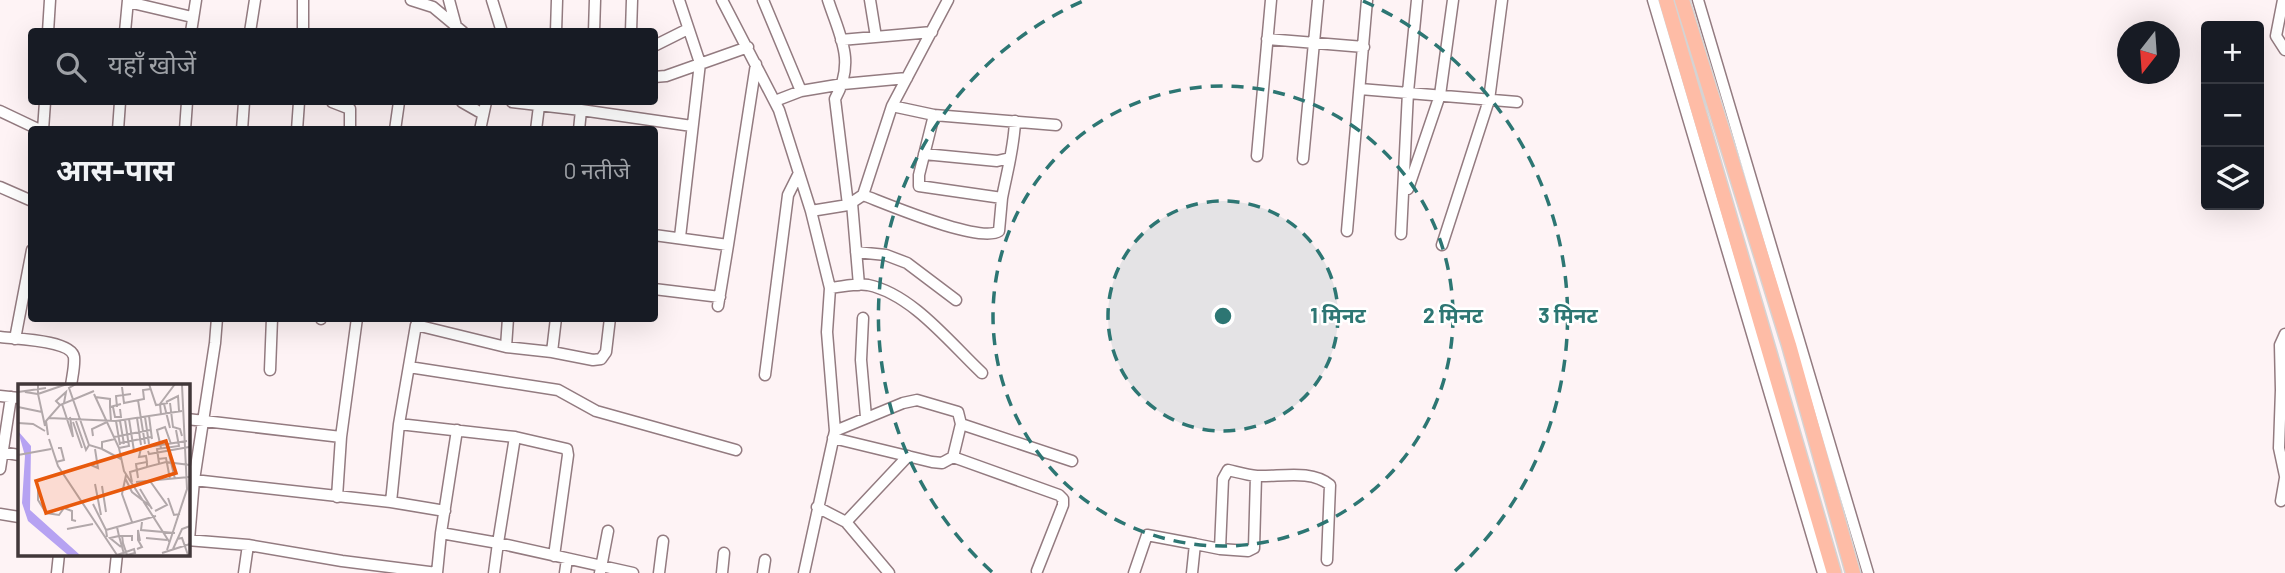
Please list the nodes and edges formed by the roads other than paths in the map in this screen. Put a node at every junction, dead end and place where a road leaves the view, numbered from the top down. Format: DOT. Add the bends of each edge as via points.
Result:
graph roads {
  1 [pos="50,0"];
  2 [pos="196,0"];
  3 [pos="255,0"];
  4 [pos="303,0"];
  5 [pos="411,0"];
  6 [pos="449,0"];
  7 [pos="492,0"];
  8 [pos="557,0"];
  9 [pos="595,0"];
  10 [pos="632,0"];
  11 [pos="679,0"];
  12 [pos="722,0"];
  13 [pos="763,0"];
  14 [pos="828,0"];
  15 [pos="870,0"];
  16 [pos="948,0"];
  17 [pos="1271,0"];
  18 [pos="1318,0"];
  19 [pos="1367,0"];
  20 [pos="1417,0"];
  21 [pos="1452,0"];
  22 [pos="1502,0"];
  23 [pos="1653,0"];
  24 [pos="1666,0"];
  25 [pos="1682,0"];
  26 [pos="1698,0"];
  27 [pos="2283,0"];
  28 [pos="128,1"];
  29 [pos="192,17"];
  30 [pos="48,28"];
  31 [pos="125,28"];
  32 [pos="191,28"];
  33 [pos="251,28"];
  34 [pos="303,28"];
  35 [pos="459,28"];
  36 [pos="460,28"];
  37 [pos="501,28"];
  38 [pos="556,28"];
  39 [pos="594,28"];
  40 [pos="631,28"];
  41 [pos="688,29"];
  42 [pos="932,32"];
  43 [pos="876,37"];
  44 [pos="1267,39"];
  45 [pos="841,40"];
  46 [pos="1315,43"];
  47 [pos="658,44"];
  48 [pos="748,47"];
  49 [pos="1364,47"];
  50 [pos="2285,50"];
  51 [pos="700,63"];
  52 [pos="756,64"];
  53 [pos="658,77"];
  54 [pos="907,78"];
  55 [pos="844,84"];
  56 [pos="1360,89"];
  57 [pos="801,91"];
  58 [pos="1408,92"];
  59 [pos="1440,95"];
  60 [pos="1489,100"];
  61 [pos="775,101"];
  62 [pos="1517,102"];
  63 [pos="45,105"];
  64 [pos="120,105"];
  65 [pos="187,105"];
  66 [pos="244,105"];
  67 [pos="299,105"];
  68 [pos="340,105"];
  69 [pos="399,105"];
  70 [pos="467,105"];
  71 [pos="485,105"];
  72 [pos="533,105"];
  73 [pos="540,106"];
  74 [pos="892,106"];
  75 [pos="581,110"];
  76 [pos="0,111"];
  77 [pos="483,114"];
  78 [pos="934,115"];
  79 [pos="1015,121"];
  80 [pos="635,124"];
  81 [pos="1056,125"];
  82 [pos="33,126"];
  83 [pos="42,126"];
  84 [pos="118,126"];
  85 [pos="186,126"];
  86 [pos="242,126"];
  87 [pos="297,126"];
  88 [pos="350,126"];
  89 [pos="396,126"];
  90 [pos="481,126"];
  91 [pos="537,126"];
  92 [pos="579,126"];
  93 [pos="692,126"];
  94 [pos="924,154"];
  95 [pos="1257,156"];
  96 [pos="1010,158"];
  97 [pos="1303,159"];
  98 [pos="799,173"];
  99 [pos="0,187"];
  100 [pos="863,195"];
  101 [pos="1002,198"];
  102 [pos="28,199"];
  103 [pos="1404,202"];
  104 [pos="850,204"];
  105 [pos="811,211"];
  106 [pos="1348,231"];
  107 [pos="1401,234"];
  108 [pos="658,235"];
  109 [pos="680,237"];
  110 [pos="729,245"];
  111 [pos="1442,245"];
  112 [pos="856,252"];
  113 [pos="28,271"];
  114 [pos="859,285"];
  115 [pos="830,288"];
  116 [pos="658,290"];
  117 [pos="956,300"];
  118 [pos="863,317"];
  119 [pos="216,322"];
  120 [pos="272,322"];
  121 [pos="357,322"];
  122 [pos="417,322"];
  123 [pos="508,322"];
  124 [pos="556,322"];
  125 [pos="610,322"];
  126 [pos="2285,334"];
  127 [pos="0,337"];
  128 [pos="15,339"];
  129 [pos="506,347"];
  130 [pos="552,352"];
  131 [pos="409,367"];
  132 [pos="270,370"];
  133 [pos="982,373"];
  134 [pos="765,375"];
  135 [pos="71,384"];
  136 [pos="10,397"];
  137 [pos="866,417"];
  138 [pos="189,419"];
  139 [pos="203,421"];
  140 [pos="399,424"];
  141 [pos="961,424"];
  142 [pos="457,430"];
  143 [pos="834,434"];
  144 [pos="341,437"];
  145 [pos="515,437"];
  146 [pos="736,450"];
  147 [pos="1,452"];
  148 [pos="908,456"];
  149 [pos="953,457"];
  150 [pos="1072,461"];
  151 [pos="0,469"];
  152 [pos="1256,476"];
  153 [pos="2285,477"];
  154 [pos="190,480"];
  155 [pos="337,497"];
  156 [pos="2281,501"];
  157 [pos="391,502"];
  158 [pos="817,507"];
  159 [pos="189,510"];
  160 [pos="444,511"];
  161 [pos="0,514"];
  162 [pos="18,516"];
  163 [pos="846,522"];
  164 [pos="608,531"];
  165 [pos="441,533"];
  166 [pos="189,540"];
  167 [pos="663,541"];
  168 [pos="498,543"];
  169 [pos="1195,544"];
  170 [pos="248,545"];
  171 [pos="1220,549"];
  172 [pos="724,553"];
  173 [pos="554,556"];
  174 [pos="567,559"];
  175 [pos="1327,559"];
  176 [pos="765,560"];
  177 [pos="601,570"];
  178 [pos="1037,571"];
  179 [pos="244,573"];
  180 [pos="494,573"];
  181 [pos="565,573"];
  182 [pos="634,573"];
  183 [pos="659,573"];
  184 [pos="722,573"];
  185 [pos="763,573"];
  186 [pos="804,573"];
  187 [pos="889,573"];
  188 [pos="1134,573"];
  189 [pos="1192,573"];
  190 [pos="1823,573"];
  191 [pos="1834,573"];
  192 [pos="1853,573"];
  193 [pos="1868,573"];
  1 -- 30 [label="street"];
  2 -- 29 [label="street"];
  3 -- 33 [label="street"];
  4 -- 34 [label="street"];
  5 -- 35 [label="street" via="433,7"];
  6 -- 36 [label="street"];
  7 -- 37 [label="street"];
  8 -- 38 [label="street"];
  9 -- 39 [label="street"];
  10 -- 40 [label="street"];
  11 -- 41 [label="street"];
  12 -- 48 [label="street"];
  13 -- 57 [label="street"];
  14 -- 45 [label="street"];
  15 -- 43 [label="street"];
  16 -- 42 [label="street"];
  17 -- 44 [label="street"];
  18 -- 46 [label="street"];
  19 -- 49 [label="street"];
  20 -- 58 [label="street"];
  21 -- 59 [label="street"];
  22 -- 60 [label="street"];
  23 -- 190 [label="street"];
  24 -- 191 [label="main road"];
  25 -- 192 [label="main road"];
  26 -- 193 [label="street"];
  27 -- 50 [label="street" via="2276,36"];
  28 -- 29 [label="street"];
  28 -- 31 [label="street"];
  29 -- 32 [label="street"];
  41 -- 47 [label="street"];
  41 -- 51 [label="street"];
  42 -- 43 [label="street"];
  42 -- 54 [label="street"];
  43 -- 45 [label="street"];
  44 -- 46 [label="street"];
  44 -- 95 [label="street"];
  45 -- 55 [label="street" via="847,66"];
  46 -- 49 [label="street"];
  46 -- 97 [label="street"];
  48 -- 51 [label="street"];
  48 -- 52 [label="street"];
  49 -- 56 [label="street"];
  51 -- 53 [label="street"];
  51 -- 93 [label="street"];
  52 -- 61 [label="street"];
  52 -- 110 [label="street"];
  54 -- 55 [label="street"];
  54 -- 74 [label="street"];
  55 -- 57 [label="street"];
  55 -- 104 [label="street" via="835,99"];
  56 -- 58 [label="street"];
  56 -- 106 [label="street"];
  57 -- 61 [label="street"];
  58 -- 59 [label="street"];
  58 -- 103 [label="street"];
  59 -- 60 [label="street"];
  59 -- 103 [label="street"];
  60 -- 62 [label="street"];
  60 -- 111 [label="street"];
  61 -- 98 [label="street"];
  63 -- 83 [label="street"];
  64 -- 84 [label="street"];
  65 -- 85 [label="street"];
  66 -- 86 [label="street"];
  67 -- 87 [label="street"];
  68 -- 88 [label="street" via="350,109"];
  69 -- 89 [label="street"];
  70 -- 77 [label="street"];
  71 -- 77 [label="street"];
  72 -- 73 [label="street"];
  73 -- 75 [label="street"];
  73 -- 91 [label="street"];
  74 -- 78 [label="street"];
  74 -- 100 [label="street"];
  75 -- 80 [label="street"];
  75 -- 92 [label="street"];
  76 -- 82 [label="street"];
  77 -- 90 [label="street"];
  78 -- 79 [label="street"];
  78 -- 94 [label="street"];
  79 -- 81 [label="street"];
  79 -- 96 [label="street"];
  80 -- 93 [label="street"];
  93 -- 109 [label="street"];
  94 -- 96 [label="street" via="997,161"];
  94 -- 101 [label="street" via="919,186"];
  96 -- 101 [label="street"];
  98 -- 105 [label="street"];
  98 -- 134 [label="street" via="788,195"];
  99 -- 102 [label="street"];
  100 -- 101 [label="street" via="950,227 995,234 1001,222"];
  100 -- 104 [label="street"];
  103 -- 107 [label="street"];
  104 -- 105 [label="street"];
  104 -- 112 [label="street"];
  105 -- 115 [label="street"];
  108 -- 109 [label="street"];
  109 -- 110 [label="street"];
  110 -- 116 [label="street" via="719,301"];
  112 -- 114 [label="street"];
  112 -- 117 [label="street" via="907,263"];
  113 -- 128 [label="street"];
  114 -- 115 [label="street"];
  114 -- 133 [label="street" via="884,290 915,309"];
  115 -- 143 [label="street" via="827,332"];
  118 -- 137 [label="street"];
  119 -- 139 [label="street"];
  120 -- 132 [label="street"];
  121 -- 144 [label="street"];
  122 -- 129 [label="street"];
  122 -- 131 [label="street"];
  123 -- 129 [label="street"];
  124 -- 130 [label="street"];
  125 -- 130 [label="street" via="601,359"];
  126 -- 153 [label="street" via="2280,345 2279,448"];
  127 -- 128 [label="street"];
  128 -- 135 [label="street" via="54,343 71,351"];
  129 -- 130 [label="street"];
  131 -- 140 [label="street"];
  131 -- 146 [label="street" via="558,390 596,411"];
  136 -- 147 [label="street"];
  137 -- 141 [label="street" via="917,400 958,412"];
  137 -- 143 [label="street"];
  138 -- 139 [label="street"];
  139 -- 144 [label="street"];
  139 -- 154 [label="street"];
  140 -- 142 [label="street"];
  140 -- 157 [label="street"];
  141 -- 149 [label="street"];
  141 -- 150 [label="street"];
  142 -- 145 [label="street"];
  142 -- 160 [label="street"];
  143 -- 148 [label="street"];
  143 -- 158 [label="street"];
  144 -- 155 [label="street"];
  145 -- 168 [label="street"];
  145 -- 173 [label="street" via="567,449"];
  147 -- 151 [label="street"];
  148 -- 149 [label="street" via="942,463"];
  148 -- 163 [label="street"];
  149 -- 178 [label="street" via="1063,499"];
  152 -- 171 [label="street" via="1254,548"];
  152 -- 171 [label="street" via="1228,470 1225,474"];
  152 -- 175 [label="street" via="1299,475 1330,485"];
  153 -- 156 [label="street"];
  154 -- 155 [label="street"];
  154 -- 159 [label="street"];
  155 -- 157 [label="street"];
  157 -- 160 [label="street"];
  158 -- 163 [label="street"];
  158 -- 186 [label="street"];
  160 -- 165 [label="street"];
  161 -- 162 [label="street"];
  163 -- 187 [label="street"];
  164 -- 177 [label="street"];
  165 -- 168 [label="street"];
  165 -- 170 [label="street" via="437,573"];
  166 -- 170 [label="street"];
  167 -- 183 [label="street"];
  168 -- 173 [label="street"];
  168 -- 180 [label="street"];
  169 -- 171 [label="street"];
  169 -- 188 [label="street" via="1147,534"];
  169 -- 189 [label="street"];
  170 -- 179 [label="street"];
  172 -- 184 [label="street"];
  173 -- 174 [label="street"];
  174 -- 177 [label="street"];
  174 -- 181 [label="street"];
  176 -- 185 [label="street"];
  177 -- 182 [label="street"];
}
